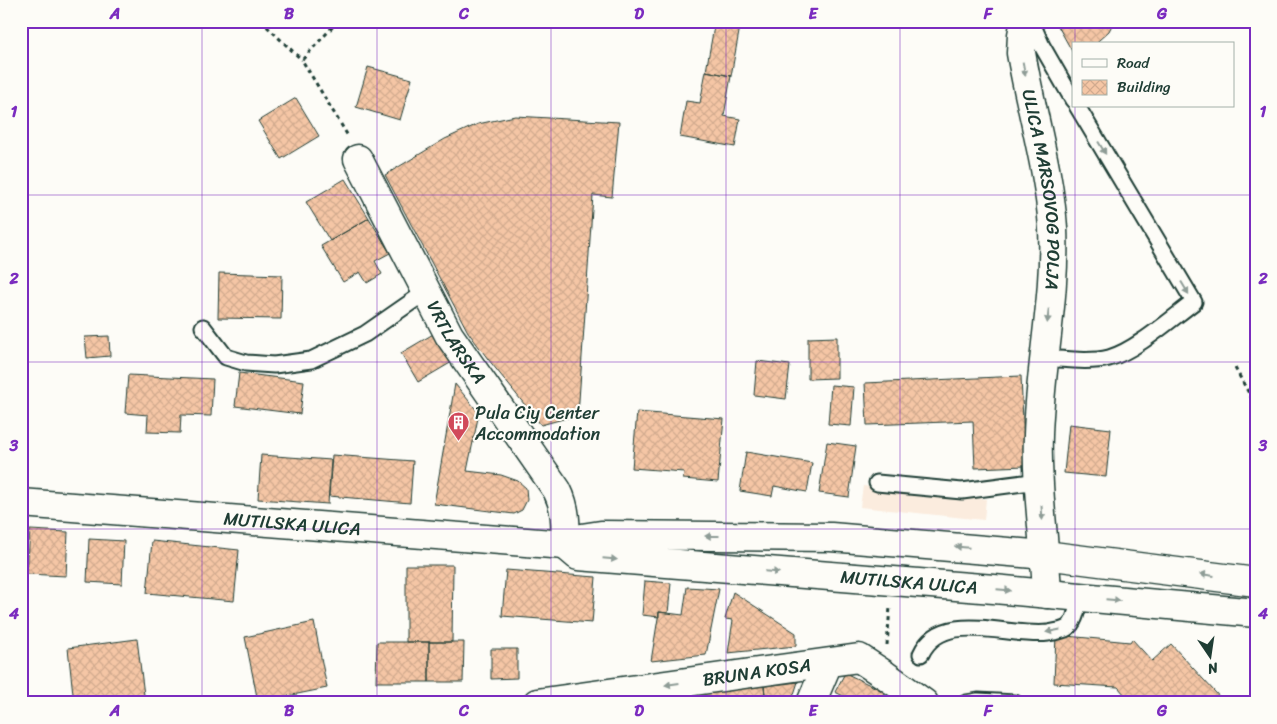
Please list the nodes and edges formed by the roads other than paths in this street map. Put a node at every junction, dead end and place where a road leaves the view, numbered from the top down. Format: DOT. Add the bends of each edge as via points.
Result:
graph roads {
  1 [pos="1025,21"];
  2 [pos="1030,21"];
  3 [pos="1072,98"];
  4 [pos="1078,108"];
  5 [pos="358,159"];
  6 [pos="427,291"];
  7 [pos="203,327"];
  8 [pos="1043,358"];
  9 [pos="1039,481"];
  10 [pos="877,483"];
  11 [pos="21,503"];
  12 [pos="565,545"];
  13 [pos="1045,555"];
  14 [pos="1256,582"];
  15 [pos="1047,594"];
  16 [pos="1080,597"];
  17 [pos="1256,613"];
  18 [pos="921,654"];
  19 [pos="828,663"];
  20 [pos="537,703"];
  21 [pos="811,703"];
  22 [pos="924,703"];
  23 [pos="966,703"];
  24 [pos="1015,703"];
  1 -- 8 [label="main road, ULICA MARSOVOG POLJA, one-way" via="1021,53 1053,227 1054,263"];
  2 -- 3 [label="lane, ULICA MARSOVOG POLJA"];
  4 -- 8 [label="lane, one-way" via="1194,302 1126,352 1092,360"];
  5 -- 6 [label="main road, VRTLARSKA"];
  6 -- 7 [label="lane" via="365,334 311,360 274,365 246,363 226,357"];
  6 -- 12 [label="main road, VRTLARSKA" via="449,334 557,490 566,515"];
  8 -- 9 [label="main road, ULICA MARSOVOG POLJA"];
  9 -- 10 [label="lane" via="962,491"];
  9 -- 13 [label="main road, ULICA MARSOVOG POLJA, one-way"];
  11 -- 12 [label="main road, MUTILSKA ULICA"];
  13 -- 12 [label="main road, MUTILSKA ULICA, one-way" via="831,537 601,535 574,539"];
  12 -- 15 [label="main road, MUTILSKA ULICA, one-way" via="578,556"];
  14 -- 13 [label="main road, MUTILSKA ULICA, one-way"];
  13 -- 15 [label="main road, ULICA MARSOVOG POLJA"];
  15 -- 16 [label="main road, MUTILSKA ULICA"];
  16 -- 17 [label="main road, MUTILSKA ULICA, one-way"];
  16 -- 18 [label="lane, one-way" via="1073,621 1067,628 1023,633 962,627 940,632"];
  19 -- 20 [label="main road, BRUNA KOSA, one-way"];
  19 -- 21 [label="main road"];
  19 -- 22 [label="main road, BRUNA KOSA" via="859,658"];
  23 -- 24 [label="lane"];
}
